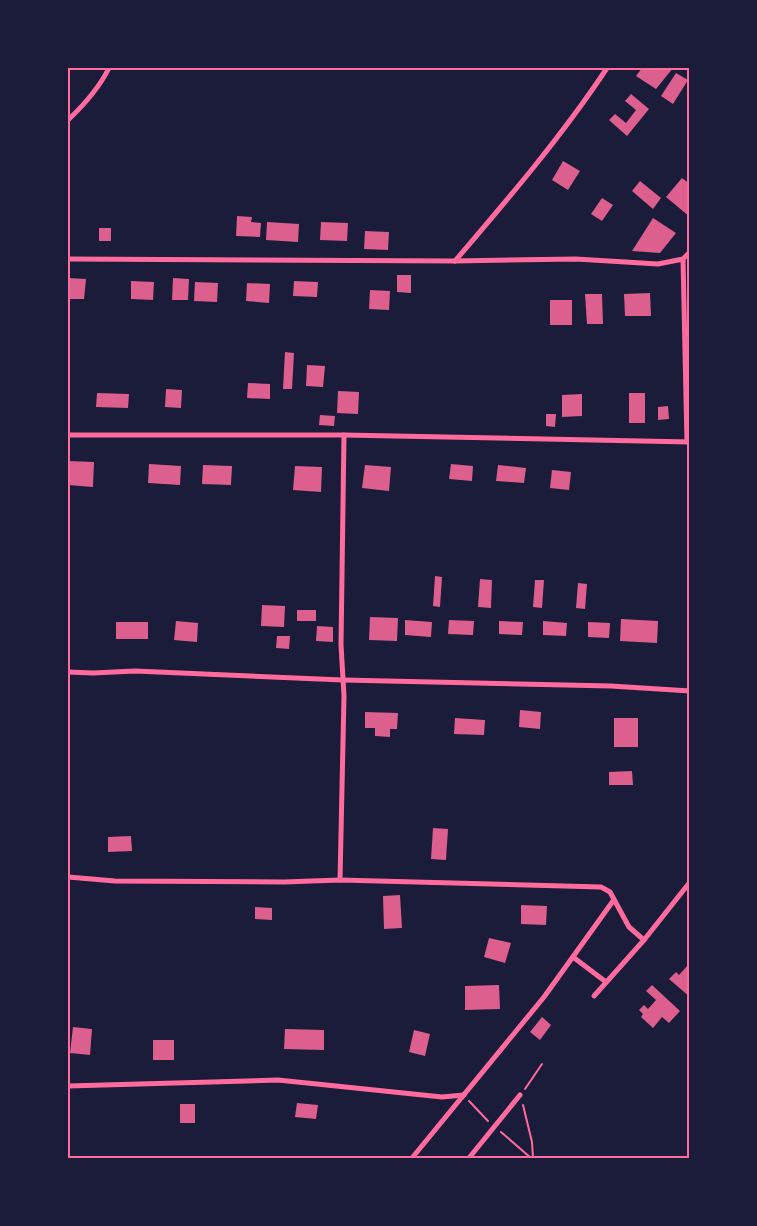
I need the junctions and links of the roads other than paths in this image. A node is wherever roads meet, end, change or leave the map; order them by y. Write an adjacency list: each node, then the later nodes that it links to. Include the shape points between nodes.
1 (109, 68): 3 (street, via 102,82)
2 (607, 68): 7 (street, via 528,174)
3 (68, 120)
4 (690, 252): 6 (street)
5 (68, 259): 7 (street)
6 (683, 259): 7 (street, via 658,264 576,260); 10 (street)
7 (455, 261)
8 (68, 435): 9 (street)
9 (344, 435): 10 (street); 12 (street)
10 (688, 442)
11 (68, 672): 12 (street, via 135,671)
12 (343, 680): 13 (street); 15 (street)
13 (690, 691)
14 (68, 877): 15 (street, via 124,881)
15 (340, 880): 17 (street, via 602,887 610,892)
16 (690, 882): 18 (street)
17 (613, 900): 18 (street, via 629,927); 19 (street)
18 (644, 940): 20 (street)
19 (573, 957): 20 (street); 23 (street)
20 (606, 982): 21 (street)
21 (594, 996)
22 (68, 1086): 23 (street, via 278,1080 442,1097)
23 (464, 1095): 25 (street)
24 (520, 1095): 26 (street)
25 (412, 1158)
26 (470, 1158)

